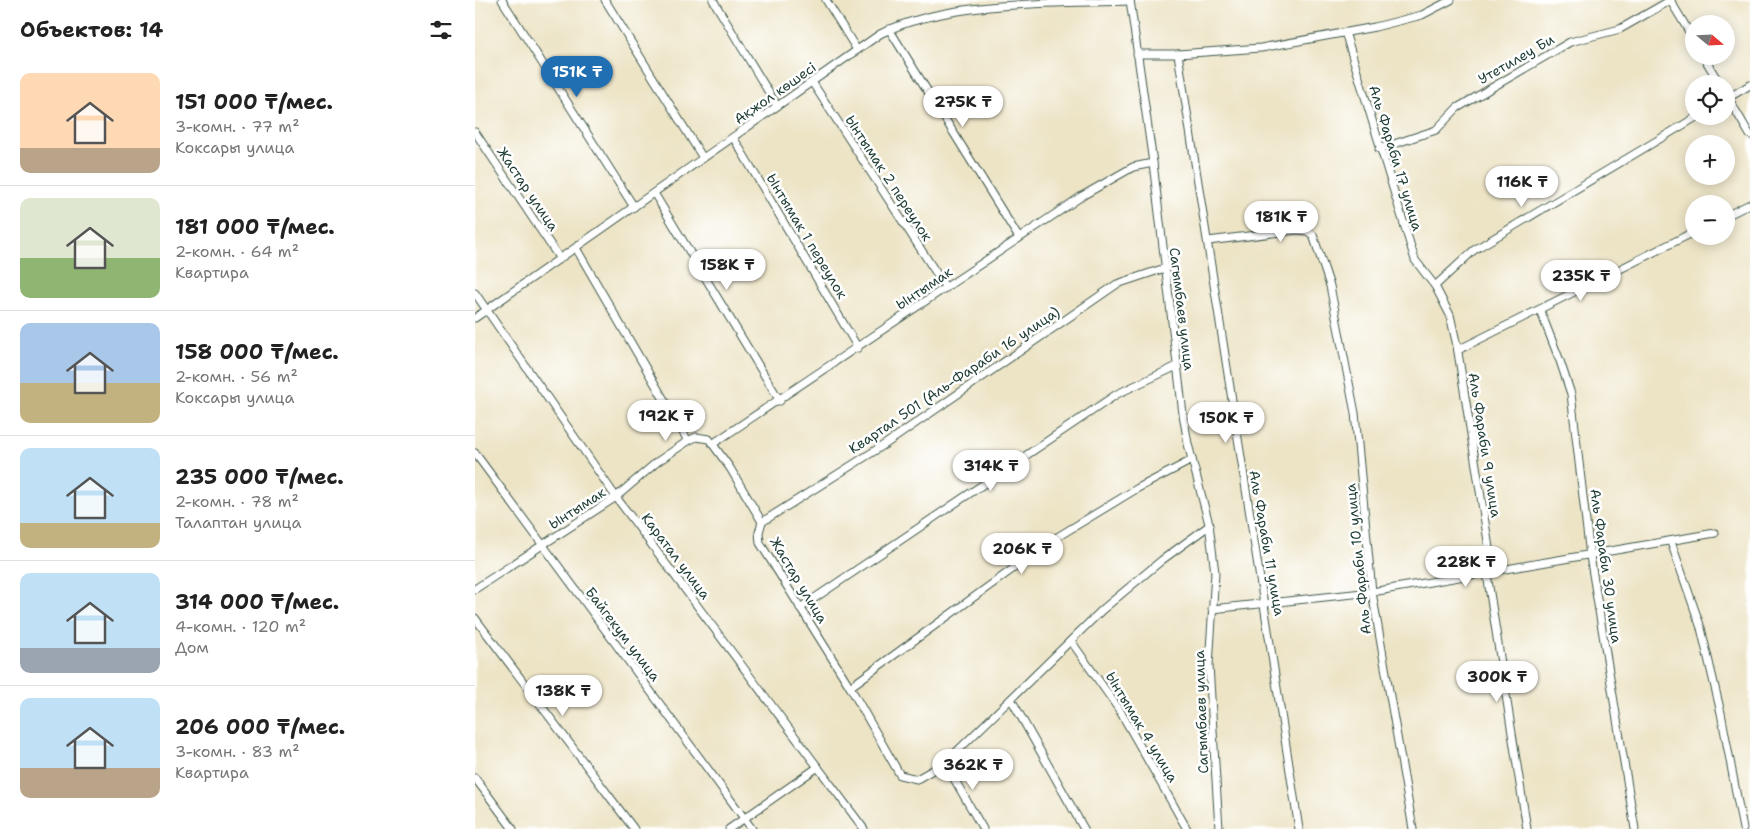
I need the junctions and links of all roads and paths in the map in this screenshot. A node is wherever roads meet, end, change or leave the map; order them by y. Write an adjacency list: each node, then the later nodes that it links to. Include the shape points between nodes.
1 (502, 0): 28 (street)
2 (605, 0): 24 (street)
3 (713, 0): 17 (street)
4 (826, 0): 11 (street)
5 (1130, 0): 9 (street, Ақжол көшесі, via 999,6 927,15); 12 (street, Сагымбаев улица)
6 (1451, 0): 10 (street, via 1422,15)
7 (1670, 0): 8 (street); 23 (street, Утетилеу Би, via 1621,29 1570,42 1457,108 1436,130)
8 (1685, 25)
9 (889, 29): 11 (street, Ақжол көшесі); 31 (street)
10 (1345, 32): 13 (street, via 1261,48); 23 (street, Аль Фараби 17 улица)
11 (857, 50): 14 (street, Ақжол көшесі)
12 (1137, 54): 13 (street); 25 (street, Сагымбаев улица)
13 (1178, 54): 32 (street, Аль Фараби 11 улица)
14 (812, 82): 17 (street, Ақжол көшесі); 37 (street, Ынтымак 2 переулок)
15 (1750, 85): 16 (street)
16 (1735, 93)
17 (777, 106): 22 (street, Ақжол көшесі)
18 (1735, 110): 21 (street)
19 (1685, 124): 36 (street, via 1474,250)
20 (475, 132): 34 (street, Жастар улица)
21 (1750, 135)
22 (733, 137): 24 (street, Ақжол көшесі); 42 (street, Ынтымак 1 переулок)
23 (1379, 149): 36 (street, Аль Фараби 17 улица, via 1415,260)
24 (703, 158): 26 (street, Ақжол көшесі)
25 (1153, 163): 31 (street, Ынтымак, via 1116,175); 35 (street, Сагымбаев улица)
26 (655, 192): 28 (street, Ақжол көшесі); 45 (street)
27 (1750, 204): 29 (street)
28 (634, 207): 33 (street, Ақжол көшесі)
29 (1735, 212)
30 (1685, 237): 40 (street)
31 (1019, 238): 37 (street, Ынтымак)
32 (1208, 241): 59 (street, Аль Фараби 10 улица, via 1297,230 1313,235 1330,286 1355,413); 60 (street, Аль Фараби 11 улица)
33 (576, 248): 34 (street, Ақжол көшесі); 46 (street)
34 (560, 259): 39 (street, Ақжол көшесі)
35 (1165, 268): 44 (street, Сагымбаев улица); 51 (street, Квартал 501 (Аль-Фараби 16 улица), via 1117,284 887,443)
36 (1435, 286): 43 (street, Аль Фараби 17 улица, via 1451,315)
37 (946, 288): 42 (street, Ынтымак)
38 (475, 293): 39 (street, Каратал улица)
39 (487, 310): 41 (street, Ақжол көшесі); 50 (street, Каратал улица)
40 (1539, 310): 43 (street); 56 (street, Аль Фараби 30 улица, via 1571,394)
41 (475, 318)
42 (859, 348): 45 (street, Ынтымак)
43 (1458, 350): 57 (street, Аль Фараби 9 улица)
44 (1177, 366): 49 (street, Сагымбаев улица); 61 (street, via 1117,394)
45 (780, 401): 47 (street, Ынтымак)
46 (688, 441): 47 (street, via 703,437); 50 (street, Ынтымак)
47 (714, 443): 51 (street, Жастар улица)
48 (475, 453): 55 (street, Байгекум улица)
49 (1193, 460): 52 (street, Сагымбаев улица); 65 (street, via 1053,539)
50 (616, 497): 55 (street, Ынтымак); 68 (street, Каратал улица)
51 (763, 522): 61 (street, Жастар улица, via 759,532 760,543)
52 (1209, 525): 62 (street, Сагымбаев улица, via 1215,573); 64 (street, via 1101,610)
53 (1715, 533): 54 (street)
54 (1671, 542): 56 (street); 84 (street, via 1701,628)
55 (542, 546): 58 (street, Ынтымак); 70 (street, Байгекум улица)
56 (1590, 556): 57 (street); 83 (street, Аль Фараби 30 улица)
57 (1490, 573): 59 (street); 82 (street, Аль Фараби 9 улица)
58 (475, 589)
59 (1372, 592): 60 (street); 81 (street, Аль Фараби 10 улица)
60 (1264, 606): 62 (street); 80 (street, Аль Фараби 11 улица)
61 (800, 608): 65 (street, Жастар улица)
62 (1212, 609): 79 (street, Сагымбаев улица, via 1209,664)
63 (475, 618): 72 (street)
64 (1071, 641): 66 (street); 78 (street, Ынтымак 4 улица, via 1120,711)
65 (850, 688): 67 (street, Жастар улица, via 900,774 917,779)
66 (1011, 699): 67 (street); 77 (street)
67 (945, 763): 76 (street)
68 (818, 767): 70 (street); 75 (street, Каратал улица)
69 (475, 778): 71 (street)
70 (744, 818): 73 (street); 74 (street, Байгекум улица)
71 (513, 829)
72 (634, 829)
73 (729, 829)
74 (752, 829)
75 (863, 829)
76 (983, 829)
77 (1085, 829)
78 (1187, 829)
79 (1219, 829)
80 (1299, 829)
81 (1413, 829)
82 (1527, 829)
83 (1635, 829)
84 (1743, 829)

